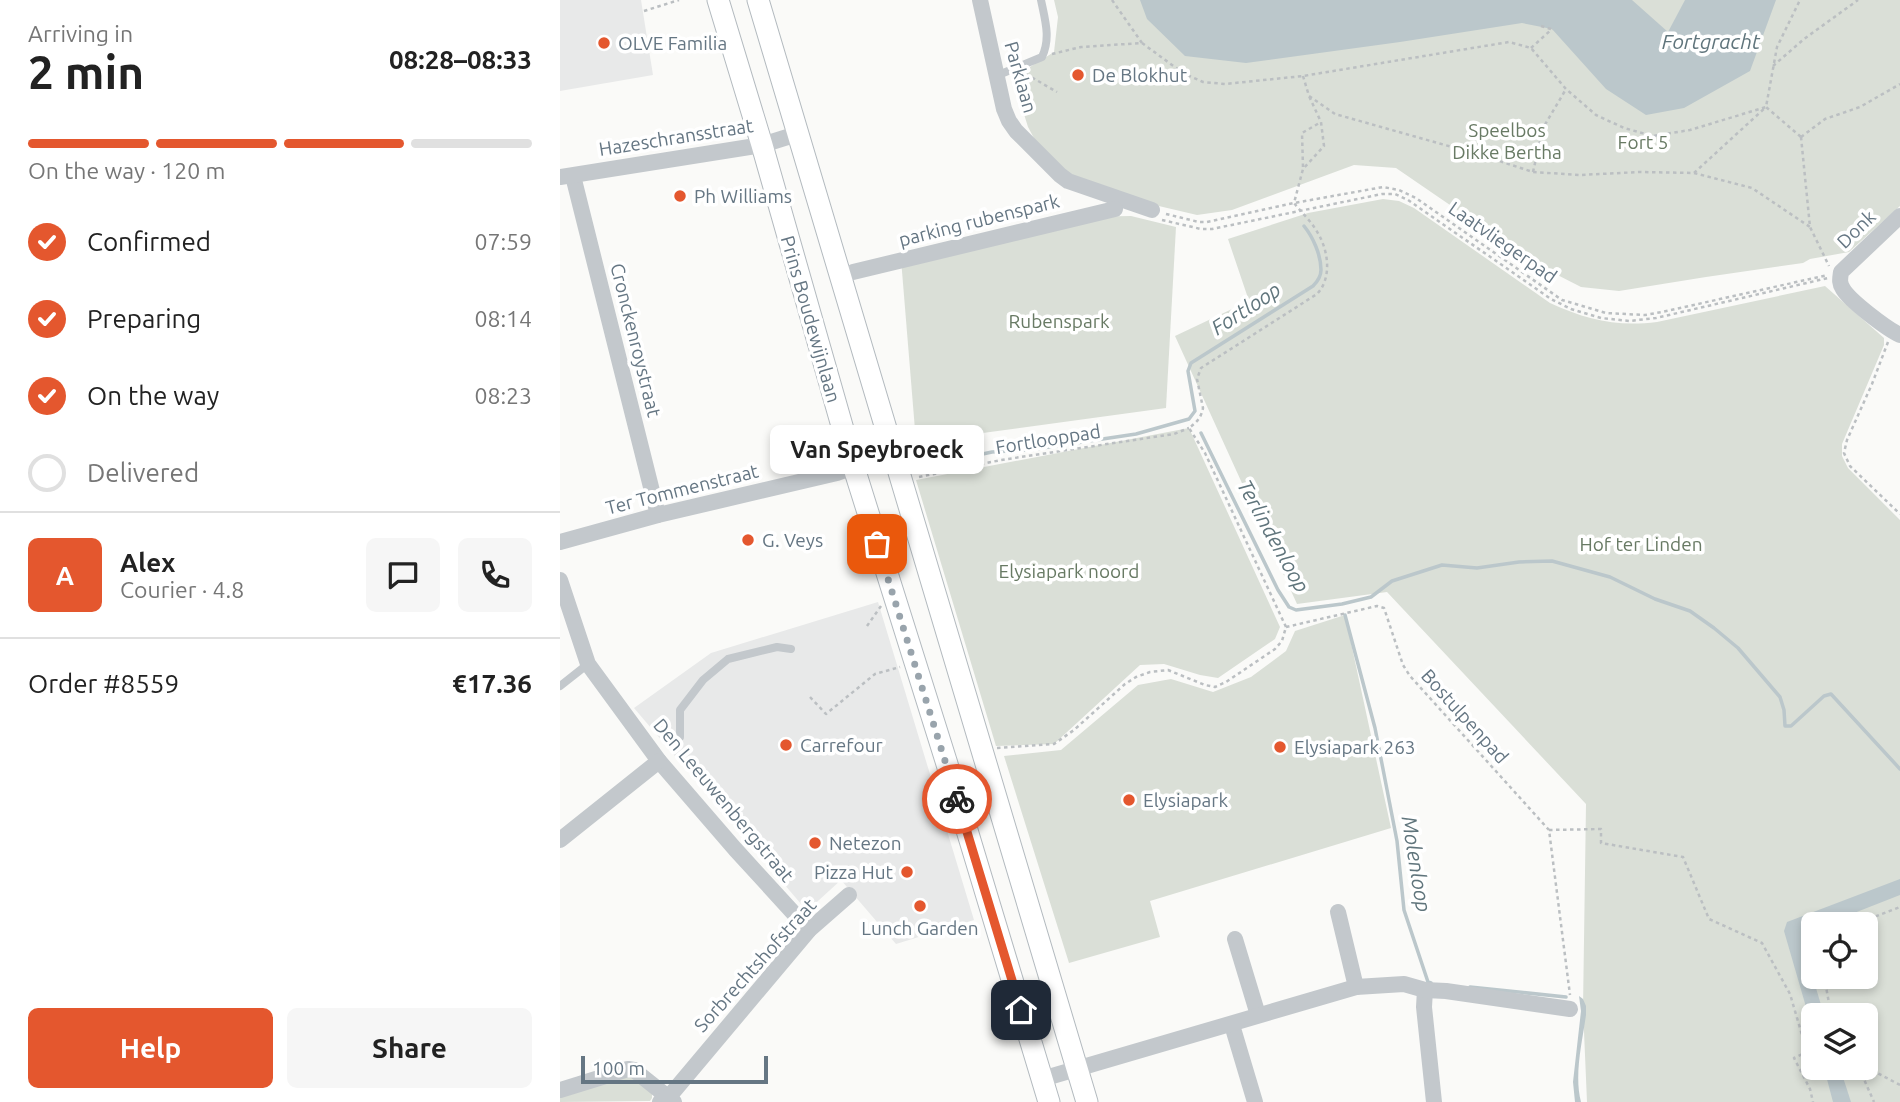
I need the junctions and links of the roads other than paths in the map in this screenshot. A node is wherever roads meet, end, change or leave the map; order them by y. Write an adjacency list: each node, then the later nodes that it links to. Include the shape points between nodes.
1 (718, 0): 7 (main road, Prins Boudewijnlaan)
2 (758, 0): 6 (main road, Prins Boudewijnlaan)
3 (980, 0): 5 (street, Parklaan)
4 (1041, 0): 5 (lane, via 1047,46 1042,57)
5 (996, 76): 10 (street, Parklaan, via 1009,121 1060,175)
6 (797, 134): 7 (street, Hazeschransstraat); 14 (main road, Prins Boudewijnlaan)
7 (762, 145): 8 (street, Hazeschransstraat); 15 (main road, Prins Boudewijnlaan)
8 (566, 176): 16 (street, Cronckenroystraat)
9 (1115, 209): 12 (street, parking rubenspark)
10 (1152, 214)
11 (1900, 216): 13 (street, Donk, via 1841,274 1840,281 1844,292)
12 (853, 272)
13 (1896, 334)
14 (894, 453): 15 (street, Ter Tommenstraat); 34 (main road, Prins Boudewijnlaan, via 989,750)
15 (854, 468): 16 (street, Ter Tommenstraat); 35 (main road, Prins Boudewijnlaan)
16 (658, 515): 17 (street, Ter Tommenstraat)
17 (560, 542)
18 (561, 588): 20 (street, Den Leeuwenbergstraat)
19 (791, 649): 22 (lane, via 777,647 728,659 703,680 680,710)
20 (588, 664): 21 (lane); 23 (street, Den Leeuwenbergstraat)
21 (560, 686)
22 (680, 737)
23 (659, 761): 24 (street); 27 (street, Den Leeuwenbergstraat)
24 (560, 840)
25 (849, 895): 27 (street, Sorbrechtshofstraat)
26 (1338, 912): 29 (street)
27 (809, 930): 37 (street, Sorbrechtshofstraat)
28 (1235, 939): 32 (street)
29 (1356, 986): 30 (street, via 1404,984); 32 (street)
30 (1425, 990): 31 (street); 41 (street)
31 (1570, 1009)
32 (1258, 1015): 33 (street)
33 (1232, 1025): 34 (street); 40 (street)
34 (1078, 1068): 35 (street); 39 (main road, Prins Boudewijnlaan)
35 (1042, 1079): 38 (main road, Prins Boudewijnlaan)
36 (560, 1090): 37 (street, via 628,1069)
37 (667, 1101)
38 (1049, 1102)
39 (1087, 1102)
40 (1255, 1102)
41 (1434, 1102)

